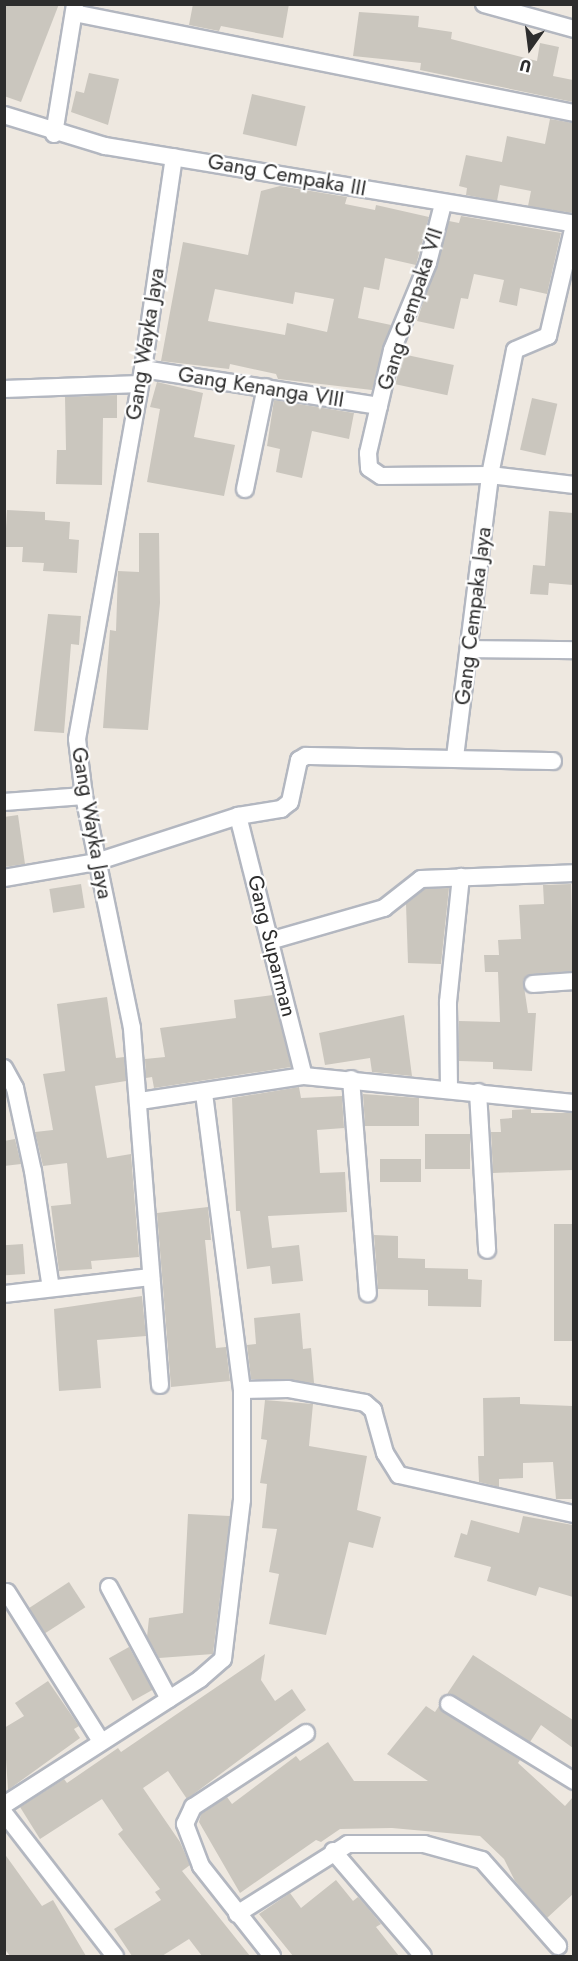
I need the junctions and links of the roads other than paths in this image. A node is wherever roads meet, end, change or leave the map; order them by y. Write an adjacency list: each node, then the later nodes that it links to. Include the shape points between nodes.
1 (484, 4): 3 (street)
2 (74, 9): 4 (street); 6 (street)
3 (573, 29)
4 (573, 113)
5 (4, 115): 6 (street, Gang Cempaka III)
6 (54, 134): 7 (street, Gang Cempaka III)
7 (174, 157): 8 (street, Gang Cempaka III); 10 (street, Gang Wayka Jaya)
8 (443, 204): 9 (street, Gang Cempaka III); 13 (street, Gang Cempaka VII, via 428,263 402,318)
9 (573, 225): 14 (street, Gang Cempaka Jaya, via 548,336 515,350)
10 (142, 377): 11 (street, Gang Kenanga VIII); 12 (street, Gang Kenanga VIII); 21 (street, Gang Wayka Jaya, via 81,711 78,760)
11 (266, 387): 13 (street, Gang Kenanga VIII); 16 (street)
12 (4, 389)
13 (379, 406): 14 (street, Gang Cempaka VII, via 368,453 373,473)
14 (490, 475): 15 (street); 17 (street, Gang Cempaka Jaya)
15 (573, 484)
16 (245, 489)
17 (470, 648): 18 (street); 19 (street, Gang Cempaka Jaya)
18 (573, 650)
19 (455, 757): 20 (street); 23 (street, via 303,757 286,806)
20 (553, 761)
21 (84, 796): 22 (street); 24 (street, Gang Wayka Jaya)
22 (4, 802)
23 (238, 816): 24 (street); 28 (street, Gang Suparman)
24 (96, 862): 27 (street); 37 (street, Gang Wayka Jaya, via 120,961)
25 (573, 873): 26 (street)
26 (461, 877): 28 (street, via 422,879 384,908); 34 (street, via 448,1002)
27 (4, 878)
28 (273, 940): 32 (street, Gang Suparman)
29 (573, 981): 30 (street)
30 (533, 984)
31 (4, 1068): 41 (street, via 15,1088 33,1171)
32 (304, 1076): 33 (street); 36 (street)
33 (351, 1079): 34 (street); 42 (street)
34 (449, 1089): 35 (street)
35 (478, 1092): 38 (street); 39 (street)
36 (204, 1093): 37 (street); 45 (street)
37 (140, 1101): 40 (street, Gang Wayka Jaya)
38 (573, 1103)
39 (487, 1250)
40 (151, 1277): 41 (street); 44 (street, Gang Wayka Jaya)
41 (51, 1288): 43 (street)
42 (368, 1293)
43 (4, 1294)
44 (160, 1385)
45 (242, 1390): 46 (street, via 288,1389 365,1403 373,1410 385,1453 399,1475); 49 (street, via 242,1500 225,1650 215,1669)
46 (573, 1514)
47 (109, 1587): 49 (street)
48 (7, 1592): 52 (street)
49 (169, 1699): 52 (street)
50 (449, 1704): 53 (street)
51 (306, 1732): 57 (street, via 193,1807 187,1817 189,1845)
52 (101, 1741): 54 (street)
53 (573, 1781)
54 (4, 1805)
55 (4, 1813): 59 (street)
56 (333, 1851): 57 (street); 58 (street, via 348,1844 390,1842 424,1844 477,1856); 61 (street)
57 (237, 1914): 60 (street)
58 (558, 1946)
59 (115, 1956)
60 (272, 1956)
61 (423, 1956)

